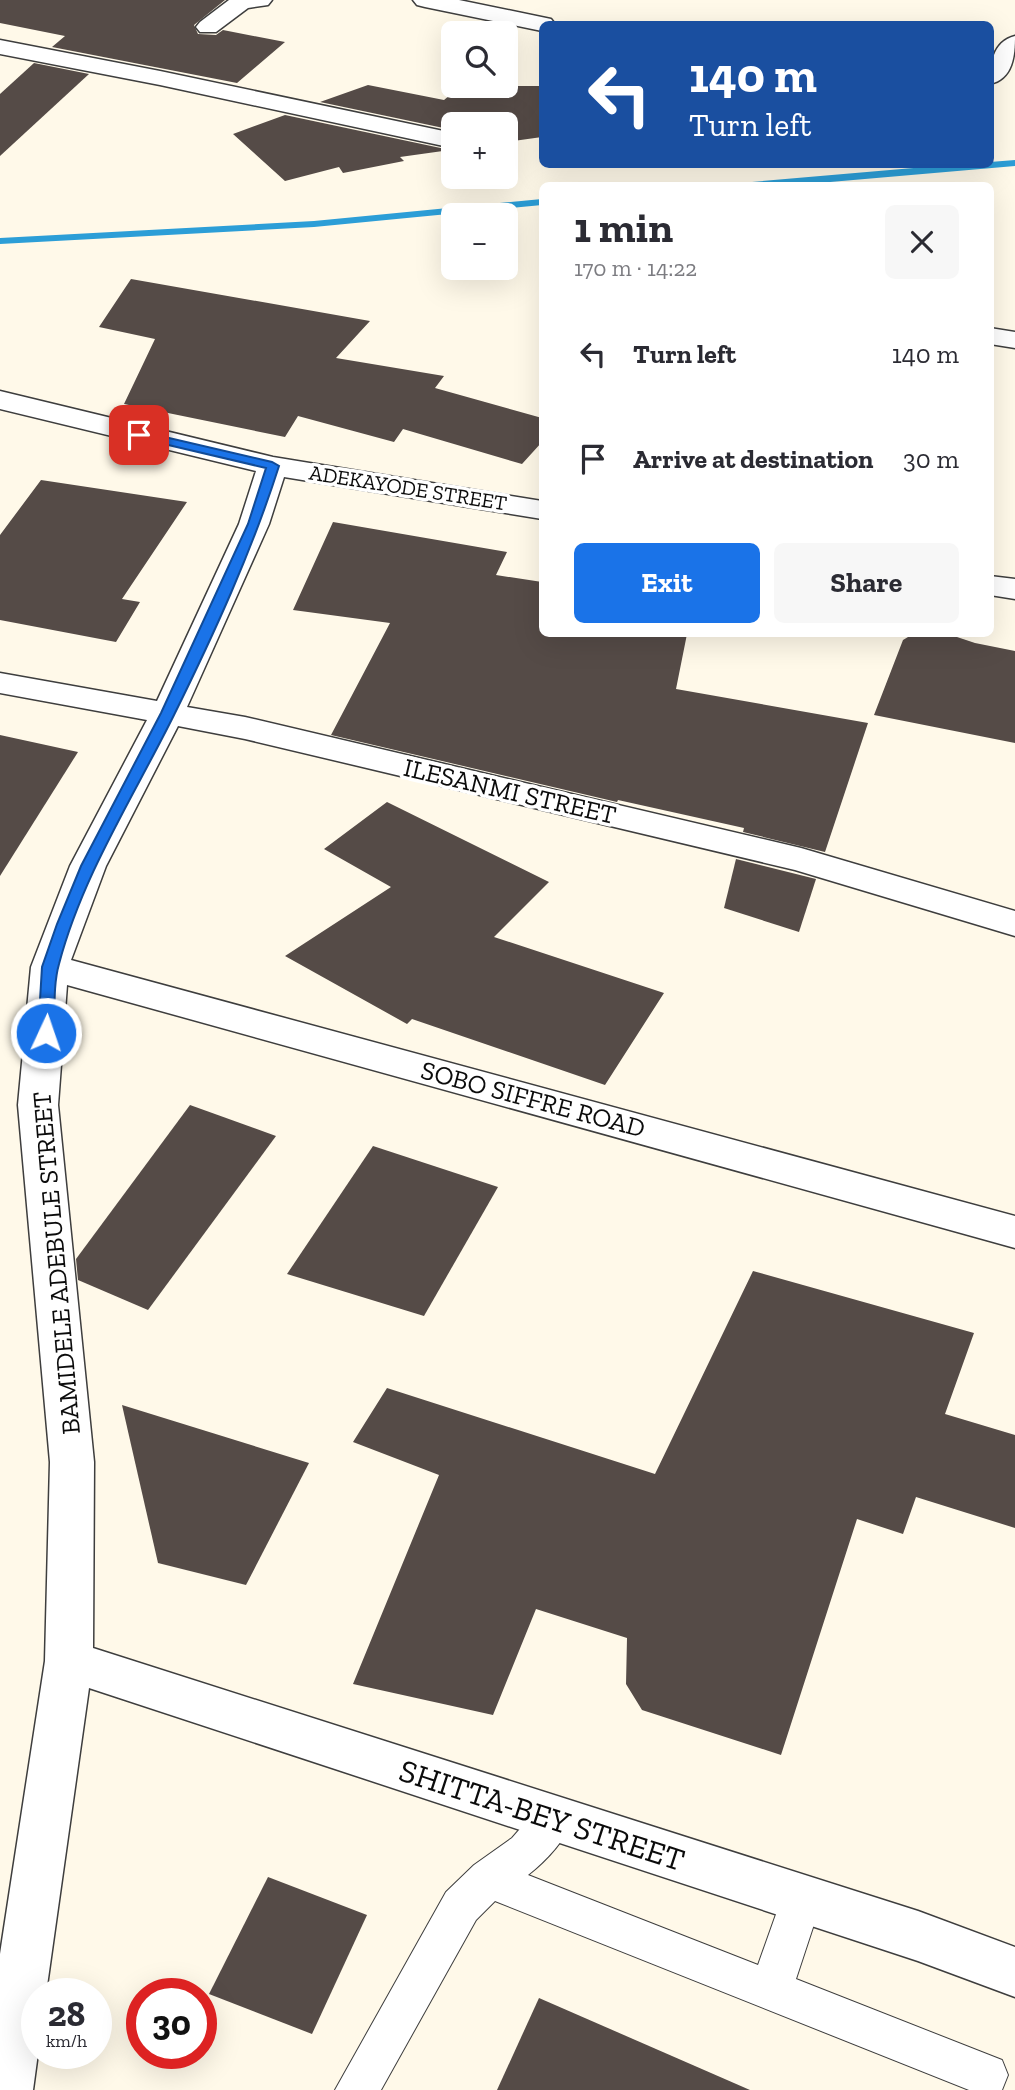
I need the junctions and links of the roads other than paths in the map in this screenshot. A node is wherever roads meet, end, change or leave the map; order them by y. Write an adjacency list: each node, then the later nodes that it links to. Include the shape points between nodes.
1 (260, 0): 4 (street, via 242,1)
2 (425, 0): 3 (street)
3 (539, 23)
4 (208, 27)
5 (1015, 43): 7 (street)
6 (0, 47): 8 (street)
7 (994, 72)
8 (441, 138)
9 (994, 337): 10 (street)
10 (1015, 340)
11 (0, 400): 12 (street)
12 (272, 466): 13 (street, ADEKAYODE STREET); 17 (street, BAMIDELE ADEBULE STREET, via 254,524)
13 (539, 510)
14 (994, 585): 15 (street)
15 (1015, 589)
16 (0, 683): 17 (street, ILESANMI STREET)
17 (168, 713): 18 (street, ILESANMI STREET, via 801,860); 19 (street, BAMIDELE ADEBULE STREET, via 88,866)
18 (1015, 924)
19 (50, 967): 20 (street, SOBO SIFFRE ROAD); 21 (street, BAMIDELE ADEBULE STREET, via 38,1105 72,1462)
20 (1015, 1232)
21 (69, 1661): 22 (street, SHITTA-BEY STREET); 28 (street, BAMIDELE ADEBULE STREET)
22 (554, 1819): 23 (lane, via 527,1851); 24 (street, SHITTA-BEY STREET)
23 (489, 1879): 26 (lane); 29 (lane, via 461,1906)
24 (801, 1900): 25 (street, SHITTA-BEY STREET); 26 (lane)
25 (1015, 1972)
26 (771, 1990): 27 (lane)
27 (986, 2075)
28 (6, 2090)
29 (357, 2090)

